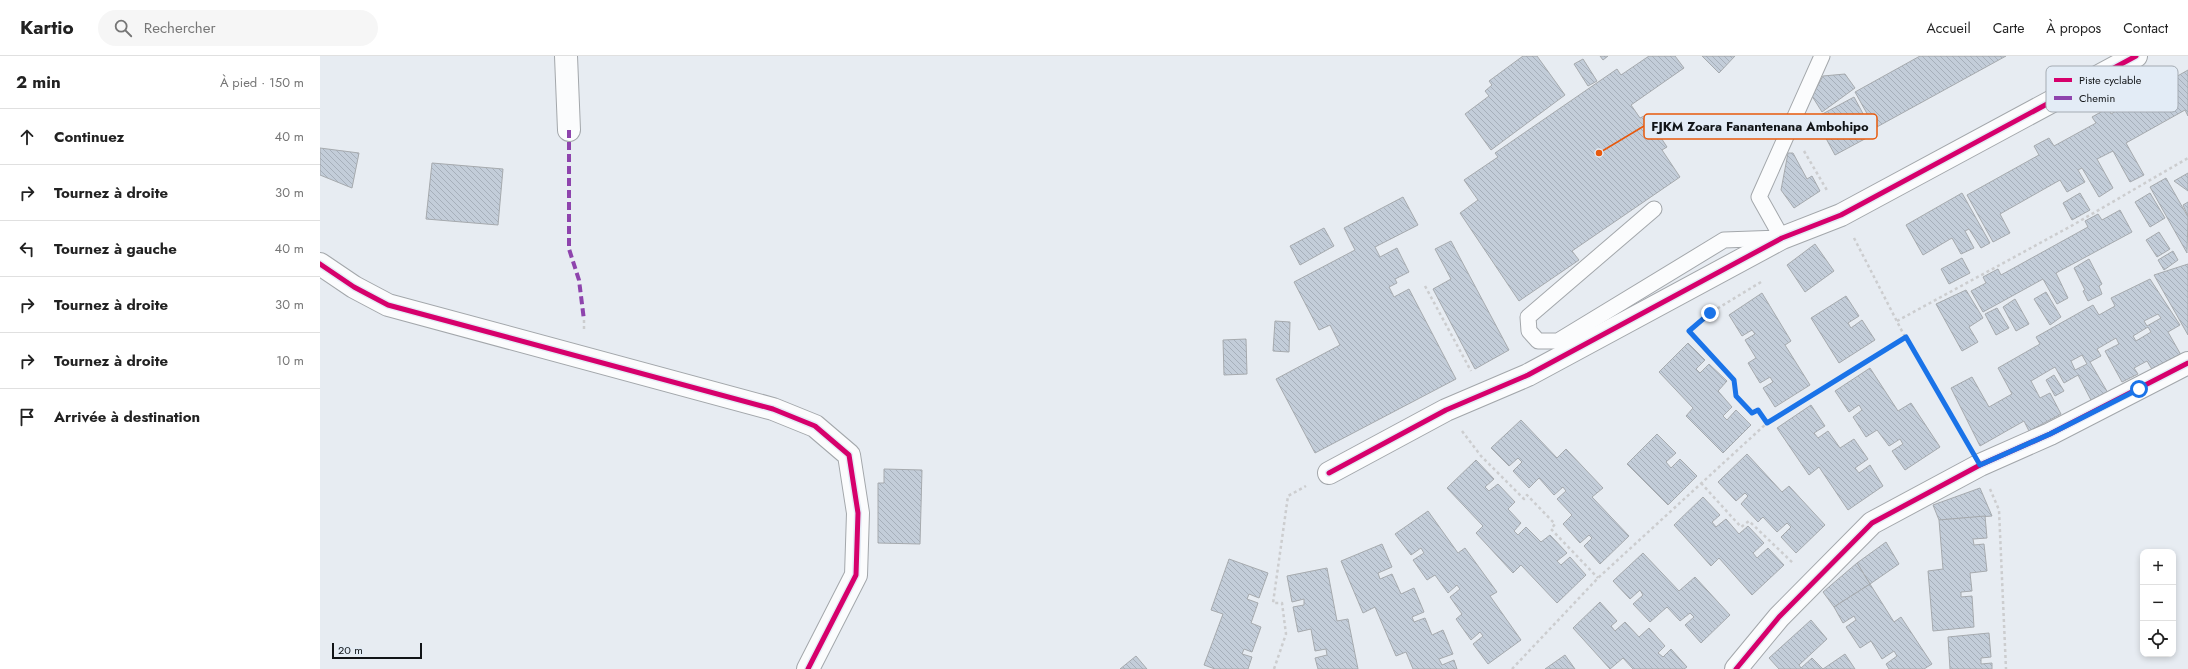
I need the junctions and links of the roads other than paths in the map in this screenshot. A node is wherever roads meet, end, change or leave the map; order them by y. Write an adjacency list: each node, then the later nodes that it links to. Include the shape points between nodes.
1 (566, 56): 6 (street)
2 (1822, 56): 8 (lane, via 1759,198)
3 (2136, 56): 4 (street)
4 (2117, 66)
5 (2046, 105): 8 (street, via 1841,215)
6 (569, 130)
7 (1654, 209): 8 (lane, via 1528,317 1529,331 1538,341 1558,341 1724,240)
8 (1782, 238): 11 (street, via 1528,375 1446,410)
9 (320, 264): 12 (street, via 354,288 388,305 773,410 815,426 849,454 858,513 856,575)
10 (2188, 363): 13 (street, via 2056,430 1980,465 1872,523 1779,617)
11 (1329, 473)
12 (808, 669)
13 (1736, 669)

